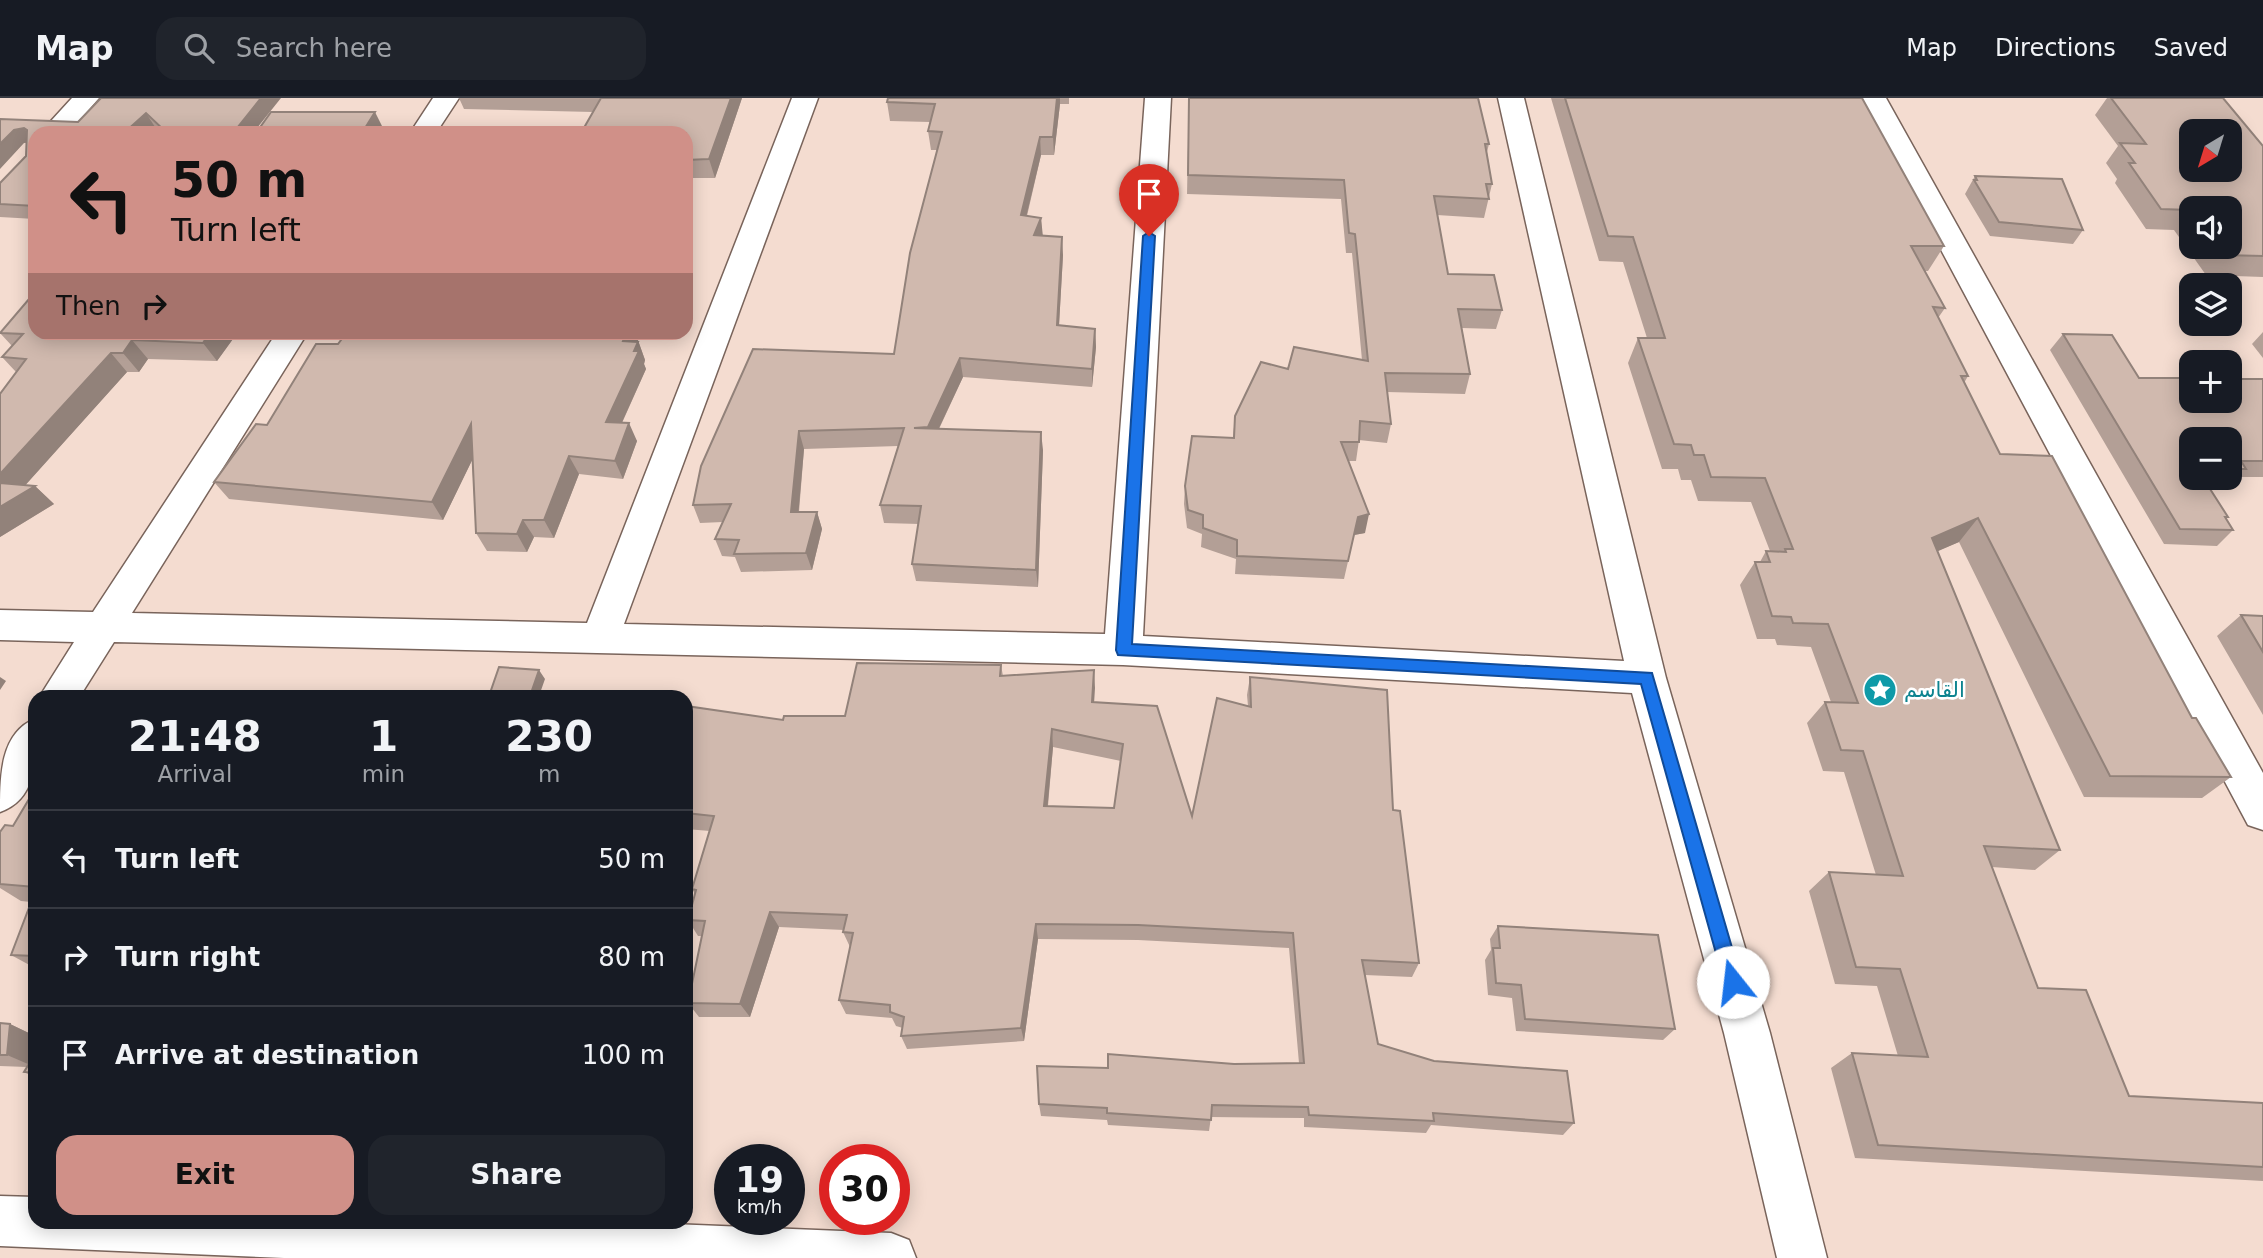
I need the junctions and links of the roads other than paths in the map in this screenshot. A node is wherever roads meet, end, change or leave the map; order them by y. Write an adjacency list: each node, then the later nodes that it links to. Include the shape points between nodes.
1 (86, 98): 7 (street)
2 (446, 98): 8 (street)
3 (806, 98): 12 (street)
4 (1158, 98): 13 (street)
5 (1511, 98): 14 (street)
6 (1873, 98): 18 (street)
7 (60, 126)
8 (428, 126)
9 (288, 340): 11 (street)
10 (0, 625): 11 (street)
11 (101, 628): 12 (street); 15 (street)
12 (600, 638): 13 (street)
13 (1124, 650): 14 (street)
14 (1647, 678): 24 (street, via 1748,1033)
15 (63, 690)
16 (28, 748): 17 (street)
17 (0, 794)
18 (2263, 812)
19 (0, 1221): 20 (street)
20 (28, 1223)
21 (123, 1229): 22 (street)
22 (430, 1249): 23 (street)
23 (891, 1258)
24 (1802, 1258)

